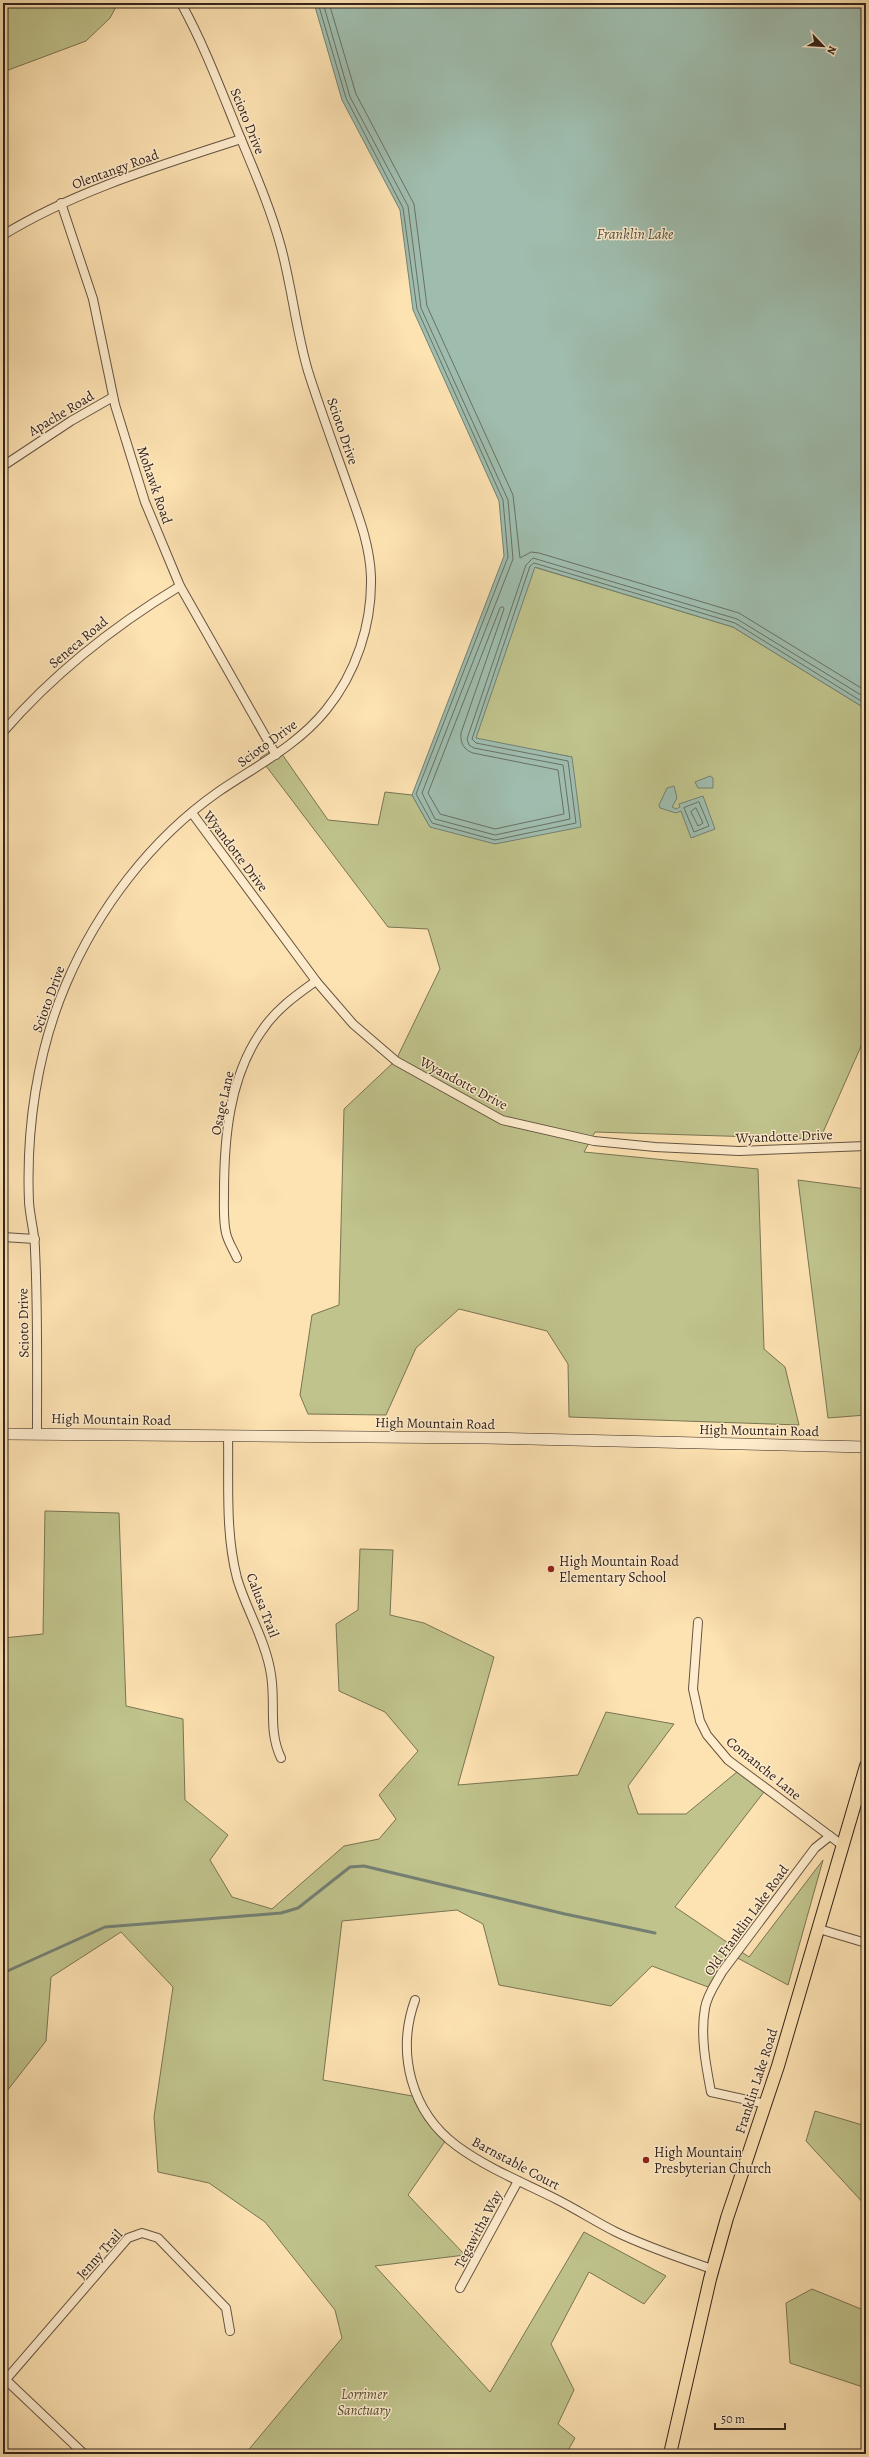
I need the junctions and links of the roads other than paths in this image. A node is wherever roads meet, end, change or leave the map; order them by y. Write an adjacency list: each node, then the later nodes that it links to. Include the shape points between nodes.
1 (181, 3): 2 (street, Scioto Drive, via 205,51)
2 (241, 139): 3 (street, Olentangy Road, via 100,186); 9 (street, Scioto Drive, via 273,219 284,257 307,366 364,533 371,574 371,597 366,630 347,678 313,725)
3 (61, 203): 4 (street, Olentangy Road); 5 (street, Mohawk Road, via 93,299)
4 (3, 236)
5 (114, 397): 6 (street, Apache Road, via 60,428); 7 (street, Mohawk Road, via 145,502)
6 (3, 466)
7 (180, 586): 8 (street, Seneca Road, via 94,644 40,692); 9 (street, Mohawk Road)
8 (3, 732)
9 (276, 755): 10 (street, Scioto Drive, via 217,793)
10 (192, 813): 11 (street, Wyandotte Drive); 14 (street, Scioto Drive, via 151,852 111,902 79,956 54,1016 33,1110 29,1205)
11 (316, 981): 12 (street, Wyandotte Drive, via 353,1024 396,1061 502,1120 594,1141 654,1147 739,1151); 15 (street, Osage Lane, via 284,1004 260,1033 242,1070 234,1096 226,1140 224,1216 229,1242)
12 (866, 1146)
13 (3, 1237): 14 (street)
14 (35, 1239): 17 (street, Scioto Drive)
15 (237, 1258)
16 (3, 1434): 17 (main road, High Mountain Road)
17 (37, 1434): 18 (main road, High Mountain Road)
18 (228, 1436): 19 (main road, High Mountain Road, via 485,1438); 21 (street, Calusa Trail, via 233,1560 243,1597 268,1655 273,1691 272,1732 274,1744)
19 (866, 1447)
20 (698, 1622): 23 (street, Comanche Lane, via 693,1690 697,1710 708,1735 728,1760)
21 (281, 1758)
22 (866, 1766): 24 (main road, Franklin Lake Road)
23 (830, 1836): 24 (street, Comanche Lane); 28 (street, Old Franklin Lake Road, via 815,1848 722,1972 705,2008 705,2060 711,2092)
24 (842, 1845): 25 (main road, Franklin Lake Road)
25 (819, 1929): 26 (street); 28 (main road, Franklin Lake Road)
26 (866, 1943)
27 (415, 2000): 29 (street, Barnstable Court, via 408,2018 406,2057 415,2090 423,2107 433,2122 456,2145)
28 (766, 2104): 30 (main road, Franklin Lake Road, via 737,2186)
29 (518, 2181): 30 (street, Barnstable Court, via 628,2238); 31 (street, Tegawitha Way)
30 (712, 2269): 35 (main road, Franklin Lake Road)
31 (460, 2288)
32 (230, 2331): 33 (street, Jenny Trail, via 226,2308 158,2238 147,2233 134,2234)
33 (5, 2381): 34 (street)
34 (84, 2454)
35 (670, 2454)

